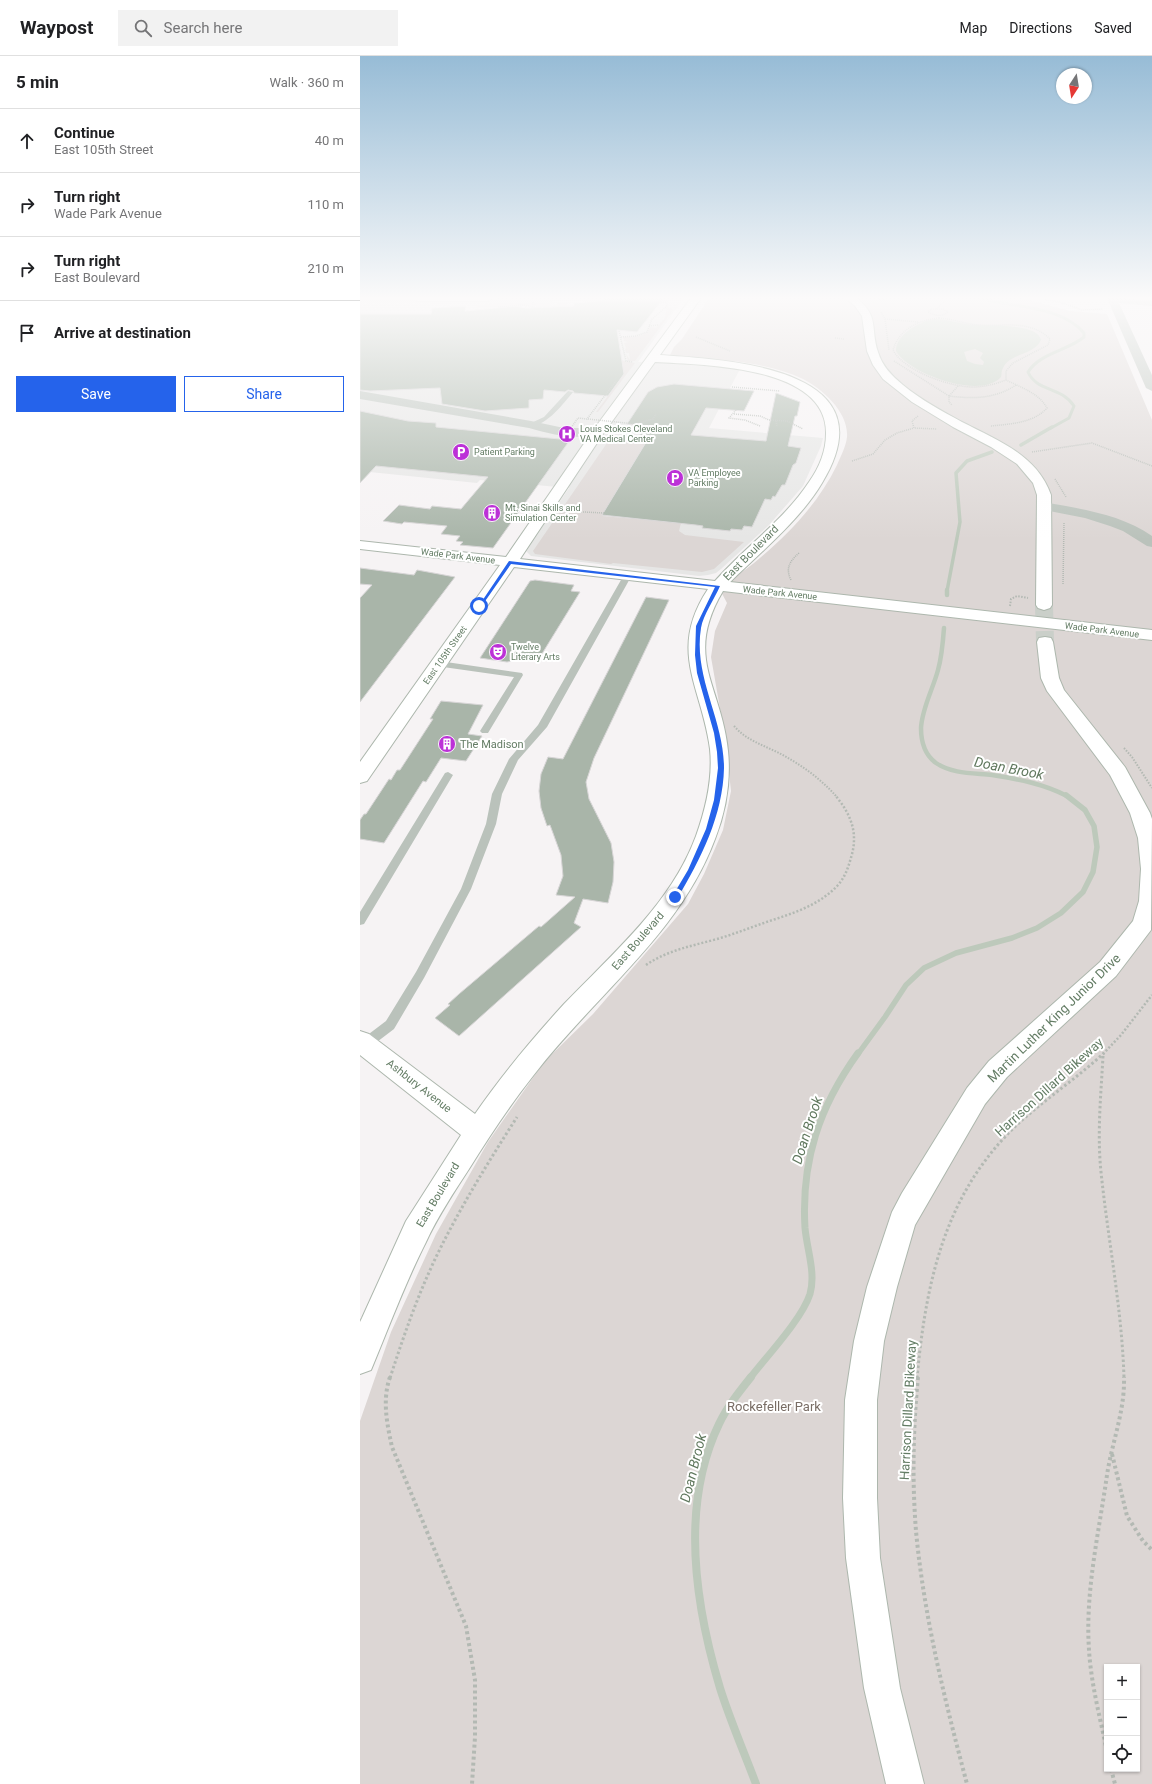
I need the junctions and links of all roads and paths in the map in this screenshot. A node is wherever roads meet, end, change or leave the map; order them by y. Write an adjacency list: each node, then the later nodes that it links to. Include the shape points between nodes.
1 (637, 379): 32 (main road, East 105th Street)
2 (788, 379): 50 (main road, East Boulevard, via 814,394 827,410 832,421 833,439 828,460 820,477 800,503)
3 (889, 379): 40 (main road, via 912,397 1018,459 1041,483)
4 (922, 379): 16 (path)
5 (937, 379): 10 (path)
6 (1148, 379): 12 (street)
7 (1006, 380): 9 (path); 10 (path, via 982,387)
8 (616, 381): 22 (path, bridge)
9 (1016, 385): 16 (path, via 995,397 973,399); 26 (path, via 1042,400 1047,408 1038,415)
10 (958, 386): 16 (path)
11 (732, 387): 14 (path)
12 (1152, 388)
13 (570, 392): 25 (lane, via 546,418)
14 (784, 392)
15 (360, 395): 25 (street)
16 (949, 396): 17 (path, via 949,402)
17 (954, 407)
18 (736, 410): 20 (path)
19 (656, 414): 24 (path, via 653,419)
20 (734, 414): 23 (path, via 760,416); 27 (path, via 729,418 745,420)
21 (920, 415): 29 (path, via 912,421)
22 (587, 419): 24 (path, bridge); 34 (path, bridge, via 578,418)
23 (776, 421): 28 (path); 31 (path, via 786,420)
24 (634, 424): 33 (path, bridge)
25 (531, 425): 32 (street, via 556,432)
26 (1004, 425)
27 (760, 426)
28 (776, 427)
29 (914, 428): 30 (path); 36 (path, via 885,440 873,454)
30 (938, 428)
31 (803, 429)
32 (598, 432): 47 (main road, East 105th Street)
33 (651, 435)
34 (563, 439)
35 (1032, 452): 37 (path, via 1092,443)
36 (852, 461)
37 (1152, 466)
38 (1051, 474): 39 (path, via 1060,486)
39 (1066, 502)
40 (1044, 506): 44 (street, via 1116,524); 53 (main road)
41 (559, 511): 42 (path)
42 (604, 513)
43 (1064, 522): 51 (path)
44 (1152, 543)
45 (360, 545): 47 (main road, Wade Park Avenue)
46 (799, 553): 49 (path, via 786,569 787,575)
47 (510, 562): 48 (main road, Wade Park Avenue); 57 (main road, East 105th Street)
48 (628, 576): 50 (main road, Wade Park Avenue); 68 (lane, via 542,727 514,759 497,794 491,824 466,889 420,975 390,1025)
49 (795, 585)
50 (718, 586): 55 (main road, Wade Park Avenue); 71 (main road, East Boulevard, via 699,626 697,655 699,673 717,733 721,768 709,829 691,870 675,897 656,921 535,1054)
51 (1063, 587)
52 (1029, 599): 54 (path, via 1013,597)
53 (1044, 605)
54 (1010, 608)
55 (1152, 636)
56 (1045, 642): 64 (main road, Martin Luther King Junior Drive, via 1050,678 1056,691 1118,772 1140,813 1148,838 1152,869)
57 (439, 664): 59 (lane, via 519,675); 62 (main road, East 105th Street)
58 (730, 720): 66 (path, via 742,735 782,755 815,775 830,788 855,829 856,842 847,871 839,885 822,900 800,911 718,939 664,953)
59 (485, 731)
60 (1123, 747): 63 (path)
61 (448, 775): 65 (lane)
62 (360, 776)
63 (1152, 788)
64 (1151, 901): 78 (main road, Martin Luther King Junior Drive, via 1143,924 1108,969 998,1069 976,1096 902,1222 882,1287 869,1341 861,1400 860,1498 863,1558 882,1688)
65 (360, 921)
66 (642, 969)
67 (1152, 995): 69 (path, Harrison Dillard Bikeway)
68 (362, 1043): 71 (main road, Ashbury Avenue)
69 (1103, 1055): 73 (path, via 1101,1171 1122,1339 1124,1382 1122,1416); 79 (path, Harrison Dillard Bikeway, via 1040,1104 1011,1130 994,1150 970,1185 948,1227 937,1258 929,1294 920,1346 916,1395 915,1509 921,1574 933,1645)
70 (520, 1112): 77 (path, via 488,1163 438,1253 410,1317 387,1386 386,1417 392,1447 466,1626 475,1680)
71 (478, 1132): 72 (main road, East Boulevard, via 412,1239)
72 (360, 1359)
73 (1111, 1451): 74 (path, via 1127,1516 1142,1541); 75 (path, via 1090,1600 1089,1624 1092,1676)
74 (1152, 1550)
75 (1104, 1736)
76 (1112, 1772): 80 (path)
77 (472, 1784)
78 (905, 1784)
79 (967, 1784)
80 (1115, 1784)

